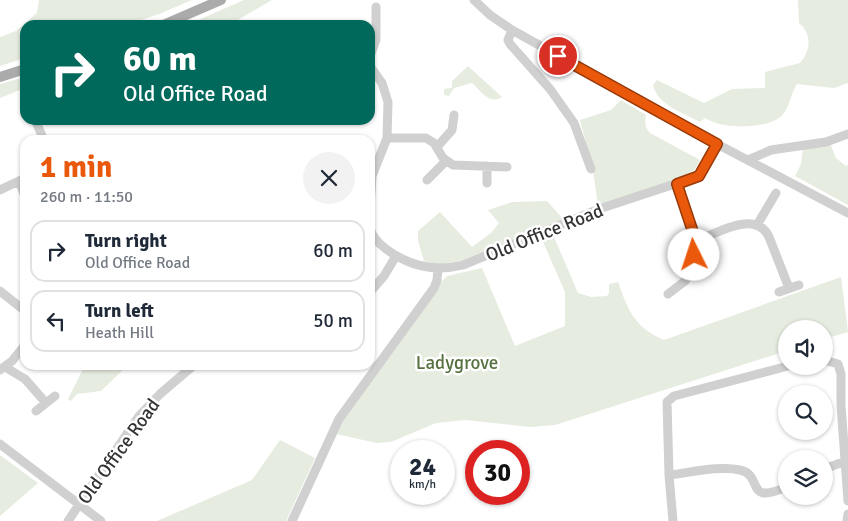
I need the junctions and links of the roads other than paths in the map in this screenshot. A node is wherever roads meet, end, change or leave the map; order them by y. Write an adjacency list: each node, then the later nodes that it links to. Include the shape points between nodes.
1 (221, 0): 4 (main road)
2 (474, 0): 5 (street)
3 (376, 7): 6 (street)
4 (175, 20)
5 (512, 30): 13 (street); 20 (street, via 508,40 510,44 550,89 574,123)
6 (375, 43)
7 (20, 71): 9 (main road)
8 (375, 72): 12 (street, via 387,95)
9 (0, 77)
10 (454, 115): 14 (street, via 452,130)
11 (848, 134): 15 (street, via 826,142 772,150)
12 (387, 138): 14 (street, via 426,138); 19 (street)
13 (717, 144): 15 (street); 24 (street, Old Office Road, via 699,176)
14 (437, 147): 16 (street)
15 (748, 160): 27 (street)
16 (446, 161): 17 (street, via 458,166); 21 (street)
17 (487, 166): 18 (street); 23 (street)
18 (507, 167)
19 (375, 168)
20 (591, 169)
21 (427, 180)
22 (20, 181): 25 (street)
23 (487, 183)
24 (677, 184): 30 (street); 32 (street, Old Office Road, via 599,209 462,265)
25 (0, 190)
26 (776, 193): 28 (street)
27 (848, 212)
28 (757, 225): 30 (street, via 738,225); 35 (street, via 767,231)
29 (375, 239): 31 (street, Old Office Road)
30 (696, 241): 38 (street, via 688,276)
31 (396, 256): 32 (street, Old Office Road, via 412,264); 34 (street)
32 (438, 269): 58 (street, via 434,288 340,419)
33 (799, 285): 35 (street)
34 (375, 286)
35 (789, 288): 37 (street)
36 (0, 291): 39 (street)
37 (780, 292)
38 (668, 294)
39 (20, 306)
40 (20, 352): 42 (street)
41 (833, 363): 49 (street, via 838,364 841,374)
42 (3, 369): 46 (street, via 25,379)
43 (778, 369): 51 (street, via 674,396 667,402)
44 (188, 370): 54 (street, Old Office Road, via 139,416)
45 (55, 396): 46 (street)
46 (46, 403): 47 (street)
47 (36, 412)
48 (0, 444): 54 (street)
49 (846, 461): 50 (street); 53 (street)
50 (833, 466)
51 (669, 475): 52 (street, via 740,470 746,472 764,494); 59 (street)
52 (778, 490)
53 (848, 501)
54 (80, 503): 56 (street, Old Office Road); 57 (street)
55 (848, 514): 60 (street)
56 (68, 521)
57 (102, 521)
58 (292, 521)
59 (673, 521)
60 (847, 521)

